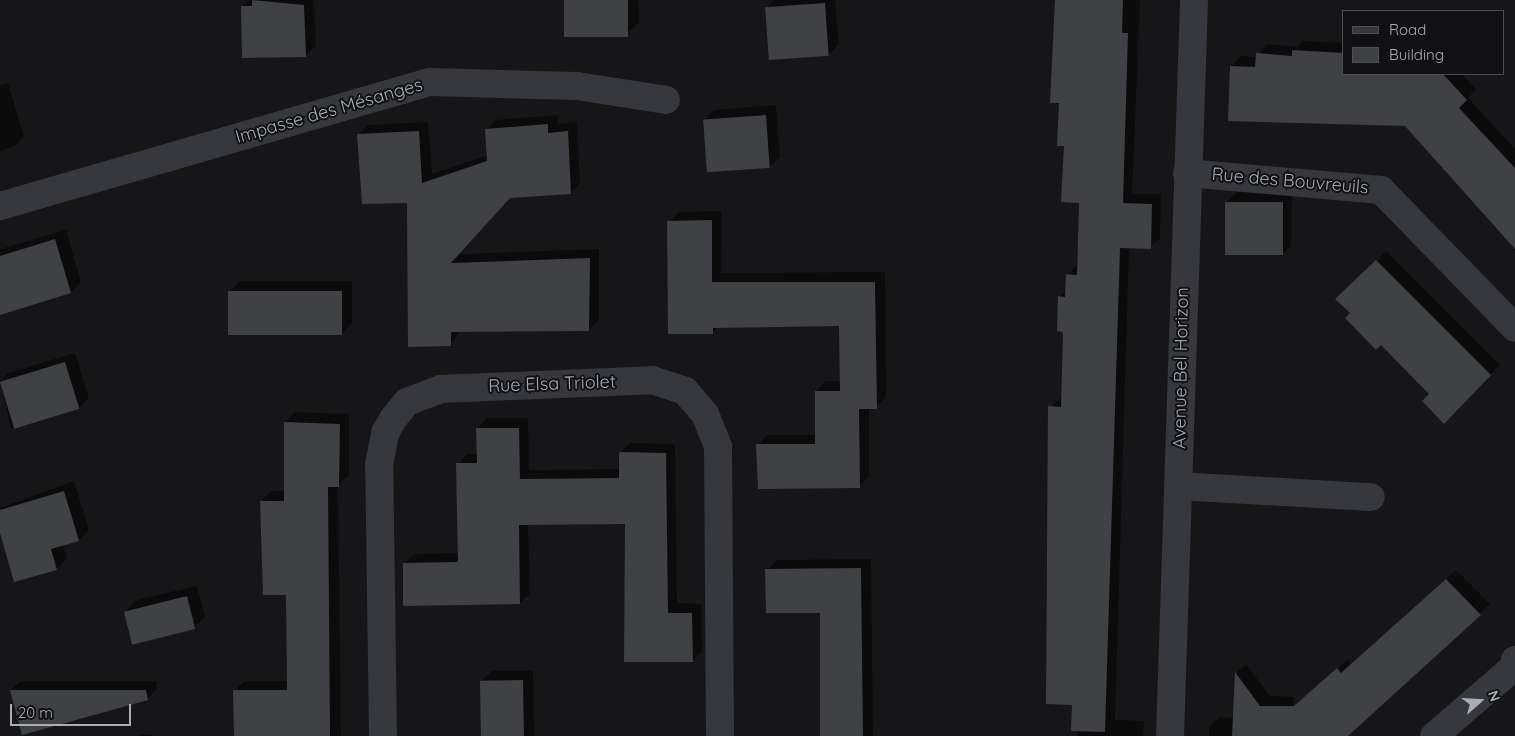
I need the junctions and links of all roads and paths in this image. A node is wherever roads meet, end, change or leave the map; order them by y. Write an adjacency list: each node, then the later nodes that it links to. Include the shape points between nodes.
1 (1194, 0): 3 (street, Avenue Bel Horizon)
2 (666, 100): 4 (street, Impasse des Mésanges, via 577,86 431,82)
3 (1187, 173): 5 (street, Rue des Bouvreuils, via 1381,190); 6 (street, Avenue Bel Horizon)
4 (0, 206)
5 (1515, 328)
6 (1178, 486): 7 (street); 11 (street, Avenue Bel Horizon)
7 (1371, 497)
8 (1515, 660): 12 (street, via 1515,666)
9 (383, 736): 10 (street, Rue Elsa Triolet, via 379,465 385,433 393,419 408,402 441,389 652,380 685,391 706,414 718,447)
10 (720, 736)
11 (1170, 736)
12 (1434, 736)

